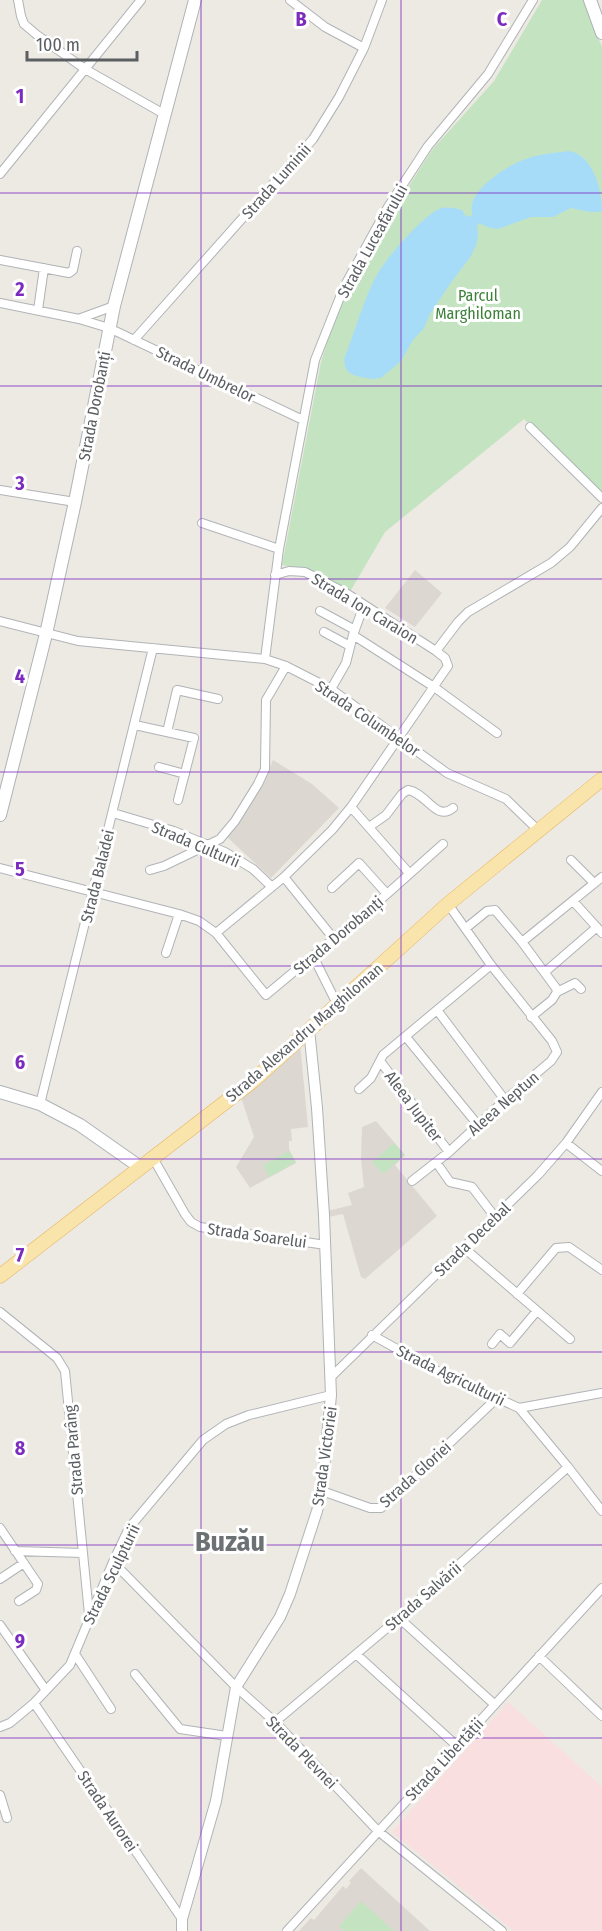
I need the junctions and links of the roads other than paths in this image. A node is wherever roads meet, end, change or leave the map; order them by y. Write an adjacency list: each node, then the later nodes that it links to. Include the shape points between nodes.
1 (18, 0): 10 (street, via 24,24)
2 (141, 0): 10 (street)
3 (195, 0): 11 (main road, Strada Dorobanți)
4 (290, 0): 9 (street, via 325,27)
5 (382, 0): 9 (street, Strada Luminii)
6 (533, 0): 22 (street, Strada Luceafărului, via 488,74 428,146 388,207 350,277 315,360)
7 (590, 0): 8 (main road)
8 (602, 33)
9 (364, 48): 21 (street, Strada Luminii, via 313,139)
10 (85, 69): 11 (street); 12 (street)
11 (164, 114): 17 (main road, Strada Dorobanți)
12 (0, 174)
13 (77, 251): 15 (street, via 72,272)
14 (0, 260): 15 (street)
15 (44, 268): 18 (street)
16 (0, 303): 18 (street, Strada Umbrelor)
17 (114, 306): 19 (street); 20 (main road, Strada Dorobanți)
18 (38, 310): 19 (street, Strada Umbrelor)
19 (79, 319): 20 (street, Strada Umbrelor)
20 (109, 328): 21 (street, Strada Umbrelor); 26 (main road, Strada Dorobanți)
21 (134, 339): 22 (street, Strada Umbrelor)
22 (303, 420): 29 (street, Strada Luceafărului)
23 (530, 427): 25 (street)
24 (0, 490): 26 (street)
25 (602, 498)
26 (75, 502): 36 (main road, Strada Dorobanți)
27 (602, 508): 39 (street, via 570,547 551,563 468,612)
28 (202, 523): 29 (street)
29 (279, 549): 30 (street, Strada Luceafărului)
30 (275, 575): 31 (street, Strada Ion Caraion, via 305,572); 40 (street, Strada Luceafărului)
31 (364, 604): 35 (street); 39 (street, Strada Ion Caraion)
32 (320, 612): 35 (street)
33 (0, 621): 36 (street, Strada Columbelor)
34 (324, 632): 37 (street)
35 (354, 632): 37 (street); 42 (street)
36 (46, 634): 38 (street, Strada Columbelor); 56 (main road, Strada Dorobanți)
37 (350, 646): 43 (street, via 346,663)
38 (153, 648): 40 (street, Strada Columbelor); 45 (street, Strada Baladei)
39 (436, 651): 42 (street, Strada Ion Caraion, via 445,658 448,669)
40 (265, 658): 41 (street, Strada Columbelor)
41 (286, 666): 43 (street, Strada Columbelor); 60 (street, via 266,700 267,758 262,777 236,821 220,839)
42 (434, 687): 47 (street); 48 (street)
43 (331, 689): 48 (street, Strada Columbelor)
44 (218, 699): 46 (street, via 177,690)
45 (135, 725): 46 (street); 55 (street, Strada Baladei)
46 (167, 732): 50 (street, via 194,738)
47 (497, 733)
48 (400, 738): 53 (street); 58 (street, Strada Columbelor, via 447,773 506,799)
49 (159, 767): 50 (street)
50 (185, 774): 52 (street)
51 (602, 779): 58 (main road, Strada Alexandru Marghiloman)
52 (178, 800)
53 (351, 807): 57 (street); 65 (street)
54 (453, 808): 57 (street, via 441,812 417,792 408,790)
55 (113, 813): 60 (street, Strada Culturii, via 174,831); 70 (street, Strada Baladei)
56 (0, 814)
57 (369, 827): 64 (street)
58 (539, 831): 73 (main road, Strada Alexandru Marghiloman)
59 (443, 844): 64 (street, Strada Dorobanți)
60 (207, 846): 63 (street); 68 (street, Strada Culturii, via 253,869)
61 (571, 860): 67 (street)
62 (0, 868): 70 (street)
63 (150, 870)
64 (409, 873): 71 (street, Strada Dorobanți)
65 (284, 877): 68 (street); 78 (street)
66 (602, 877): 67 (street)
67 (594, 883): 72 (street)
68 (272, 887): 77 (street)
69 (332, 888): 71 (street, via 359,863)
70 (94, 891): 74 (street); 96 (street, Strada Baladei)
71 (387, 894): 78 (street, Strada Dorobanți)
72 (573, 901): 76 (street); 79 (street)
73 (448, 904): 75 (street, Aleea Neptun); 86 (main road, Strada Alexandru Marghiloman)
74 (179, 914): 77 (street); 80 (street)
75 (466, 928): 79 (street, via 487,911 495,910); 82 (street, Aleea Neptun)
76 (599, 930): 83 (street)
77 (216, 933): 81 (street, Strada Dorobanți, via 266,995)
78 (334, 939): 81 (street, Strada Dorobanți)
79 (522, 942): 83 (street)
80 (166, 953)
81 (314, 956): 86 (street)
82 (491, 965): 87 (street); 88 (street, Aleea Neptun)
83 (545, 972): 85 (street)
84 (581, 989): 85 (street, via 575,983)
85 (557, 992): 88 (street)
86 (337, 1004): 89 (main road, Strada Alexandru Marghiloman)
87 (437, 1010): 90 (street); 95 (street)
88 (531, 1017): 95 (street, Aleea Neptun, via 557,1052)
89 (309, 1029): 100 (main road, Strada Alexandru Marghiloman, via 254,1080); 106 (street, Strada Victoriei)
90 (406, 1037): 91 (street); 97 (street)
91 (380, 1061): 92 (street); 99 (street, Aleea Jupiter)
92 (359, 1089)
93 (0, 1092): 96 (main road)
94 (602, 1092): 98 (street, Strada Decebal)
95 (505, 1100): 97 (street, Aleea Neptun)
96 (40, 1104): 102 (main road, via 80,1125)
97 (478, 1125): 99 (street, Aleea Neptun)
98 (567, 1143): 103 (street); 105 (street, Strada Decebal)
99 (449, 1152): 101 (street, Aleea Neptun)
100 (153, 1158): 102 (main road, Strada Alexandru Marghiloman); 106 (street, Strada Soarelui, via 185,1214 200,1227)
101 (436, 1162): 104 (street, Aleea Neptun); 105 (street, via 450,1182 472,1187)
102 (140, 1167): 109 (main road, Strada Alexandru Marghiloman)
103 (602, 1171)
104 (412, 1181)
105 (495, 1217): 107 (street, Strada Decebal)
106 (326, 1245): 116 (street, Strada Victoriei)
107 (464, 1248): 110 (street); 113 (street, Strada Decebal)
108 (602, 1270): 110 (street, via 562,1246 556,1248)
109 (0, 1276)
110 (518, 1294): 112 (street)
111 (0, 1312): 126 (street, Strada Parâng, via 57,1358 65,1371)
112 (536, 1312): 114 (street); 115 (street, via 510,1343 500,1335)
113 (372, 1335): 116 (street, Strada Decebal); 119 (street, Strada Agriculturii)
114 (570, 1339)
115 (492, 1344)
116 (331, 1377): 118 (street, Strada Victoriei)
117 (602, 1393): 120 (street, Strada Agriculturii)
118 (332, 1395): 122 (street, Strada Victoriei); 127 (street, Strada Sculpturii, via 249,1415 226,1424 204,1440 129,1528)
119 (496, 1399): 120 (street, Strada Agriculturii); 122 (street, Strada Gloriei, via 381,1508 370,1508)
120 (519, 1408): 121 (street)
121 (568, 1467): 123 (street); 133 (street, Strada Salvării)
122 (322, 1491): 139 (street, Strada Victoriei, via 283,1610)
123 (602, 1510)
124 (0, 1528): 125 (street)
125 (15, 1551): 126 (street); 128 (street)
126 (82, 1553): 132 (street, Strada Parâng)
127 (113, 1562): 132 (street, Strada Sculpturii); 139 (street, Strada Plevnei)
128 (24, 1563): 129 (street); 131 (street, via 38,1586)
129 (0, 1579)
130 (602, 1587): 137 (street, Strada Libertății)
131 (19, 1601)
132 (89, 1616): 135 (street, Strada Sculpturii)
133 (399, 1618): 136 (street, Strada Salvării); 142 (street)
134 (0, 1625): 140 (street)
135 (75, 1654): 140 (street, Strada Sculpturii, via 70,1665); 143 (street)
136 (356, 1654): 145 (street, Strada Salvării); 148 (street)
137 (539, 1656): 142 (street, Strada Libertății); 144 (street)
138 (135, 1674): 147 (street, via 180,1729)
139 (236, 1687): 145 (street, Strada Plevnei); 147 (street, Strada Victoriei)
140 (45, 1689): 141 (street, Strada Sculpturii)
141 (34, 1703): 146 (street, Strada Sculpturii); 152 (street, Strada Aurorei)
142 (494, 1704): 148 (street, Strada Libertății)
143 (111, 1709)
144 (602, 1716)
145 (275, 1722): 151 (street, Strada Plevnei)
146 (0, 1727)
147 (227, 1736): 152 (street, Strada Victoriei, via 213,1817)
148 (457, 1746): 151 (street, Strada Libertății)
149 (0, 1795): 150 (street)
150 (7, 1818)
151 (378, 1831): 154 (street, Strada Libertății); 155 (street, Strada Plevnei)
152 (182, 1919): 153 (street, Strada Victoriei)
153 (182, 1931)
154 (287, 1931)
155 (502, 1931)

